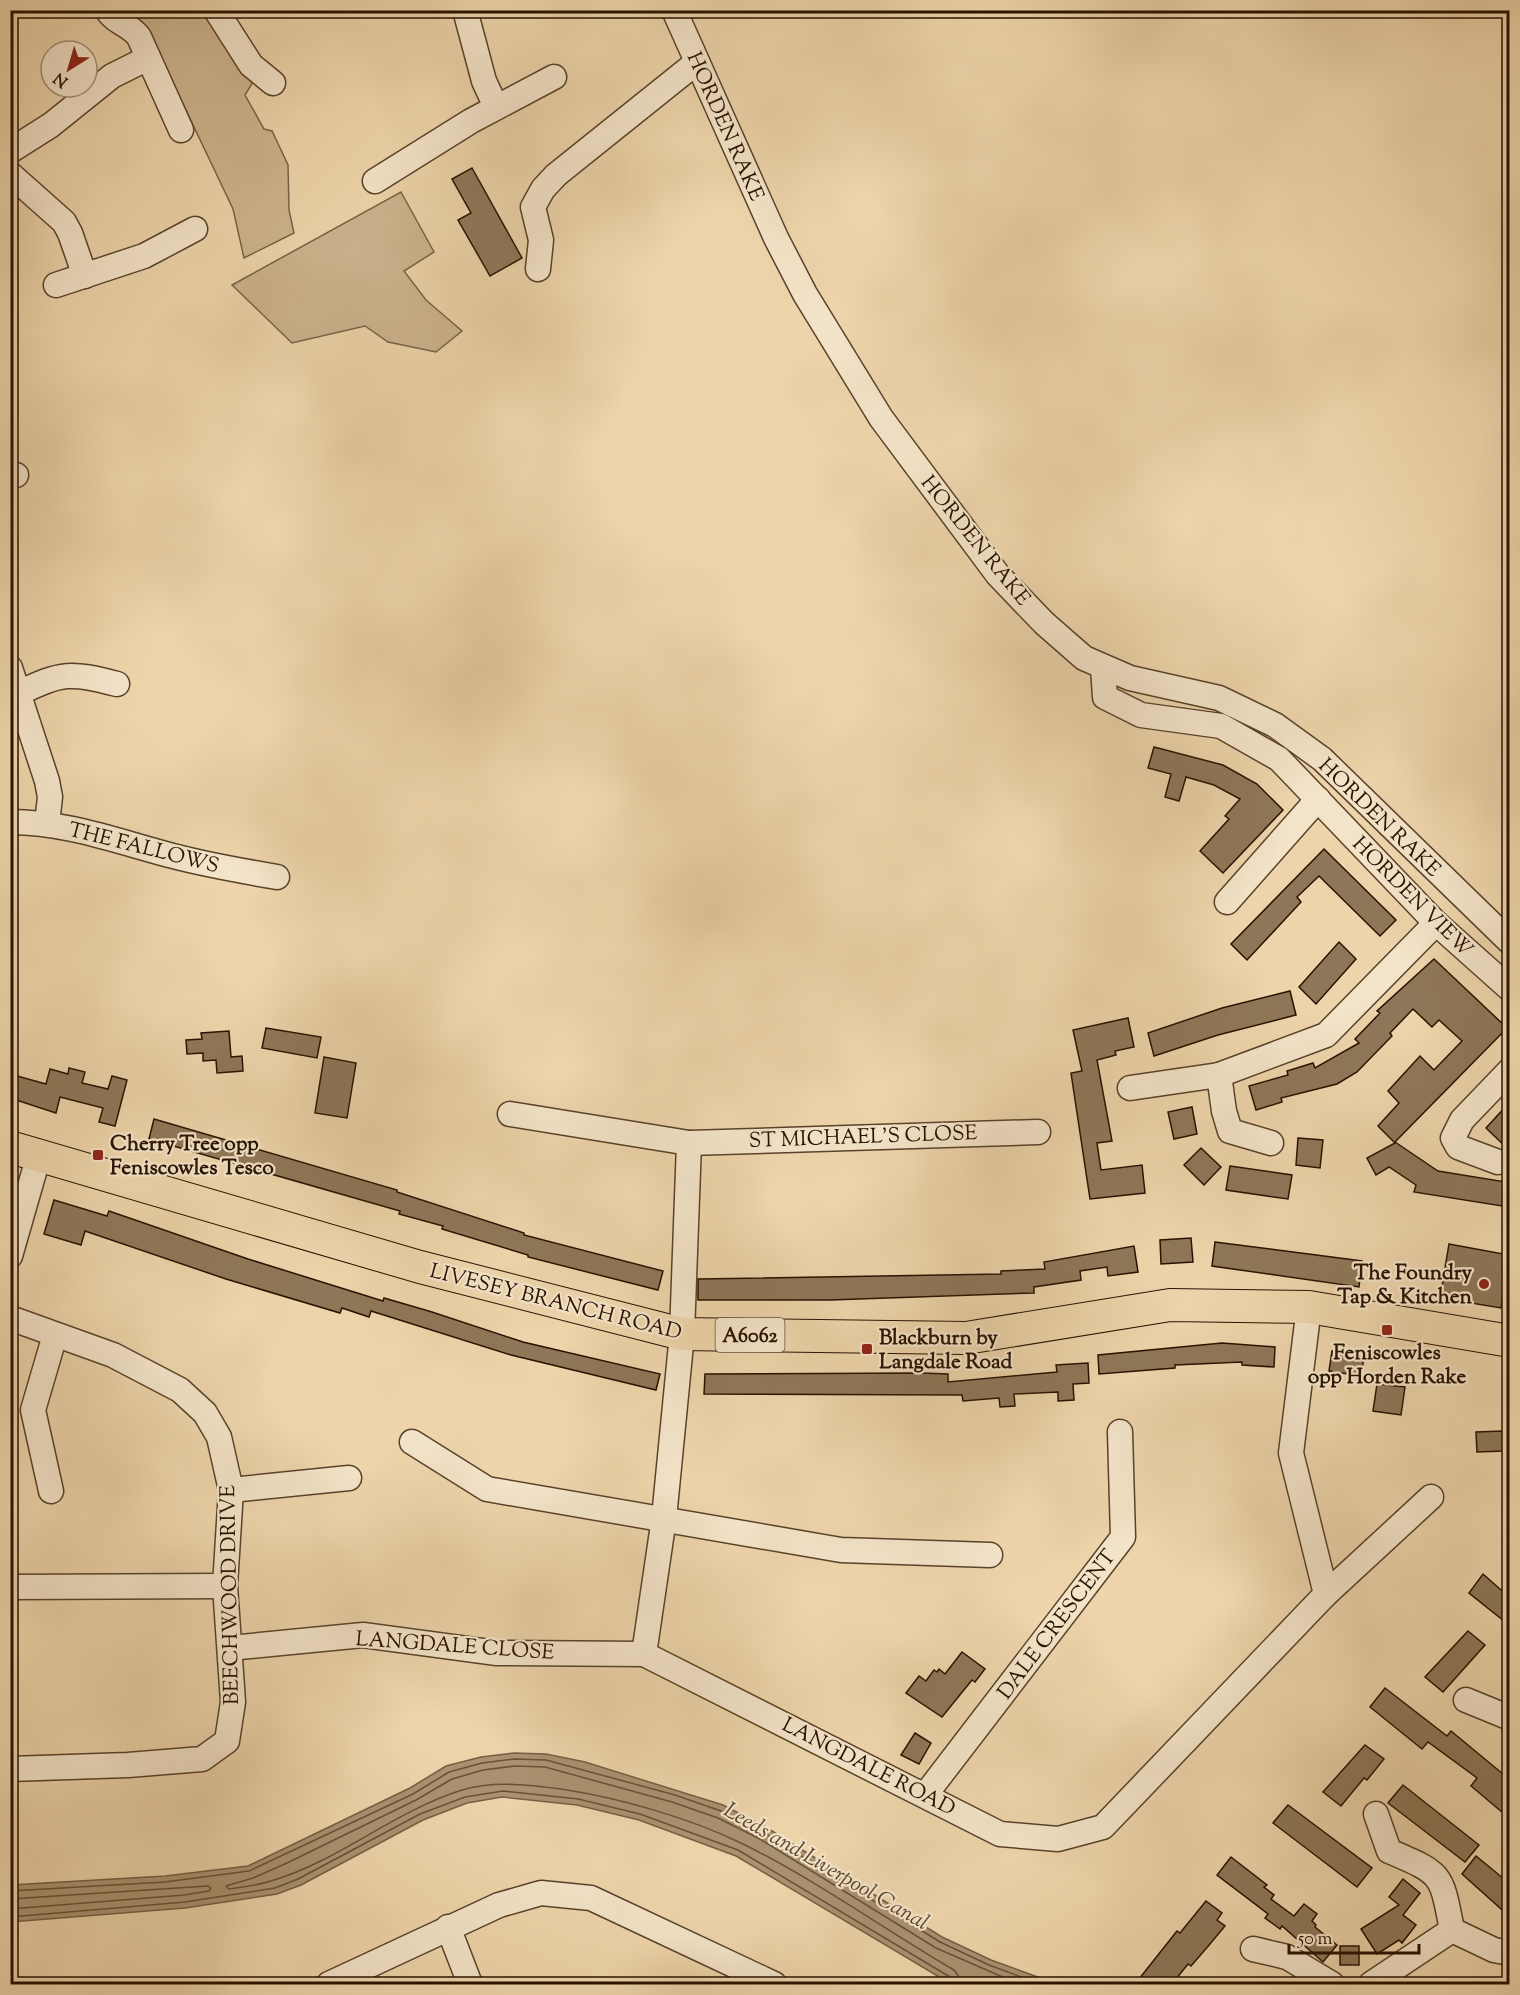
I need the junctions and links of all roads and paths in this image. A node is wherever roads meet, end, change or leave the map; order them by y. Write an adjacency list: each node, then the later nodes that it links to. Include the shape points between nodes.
1 (107, 10): 5 (street, via 136,32)
2 (216, 10): 8 (street, via 251,65)
3 (465, 10): 9 (street, via 484,81)
4 (674, 10): 6 (street, HORDEN RAKE)
5 (148, 58): 10 (street); 11 (street, via 112,76 51,125)
6 (698, 63): 15 (street, via 543,189 533,207 542,240); 18 (street, HORDEN RAKE, via 781,248 881,418 998,574 1065,643)
7 (554, 77): 9 (street)
8 (273, 83)
9 (496, 107): 13 (street)
10 (181, 130)
11 (10, 151)
12 (10, 174): 16 (street, via 64,222)
13 (375, 181)
14 (195, 229): 16 (street, via 144,256)
15 (538, 269)
16 (85, 276): 17 (street)
17 (56, 285)
18 (1103, 667): 22 (street, HORDEN VIEW, via 1105,697 1141,715 1221,726 1279,759); 28 (street, HORDEN RAKE, via 1130,678 1219,698 1275,725 1322,759)
19 (10, 668): 21 (street)
20 (117, 684): 21 (street, via 68,675)
21 (19, 693): 24 (street, via 47,781)
22 (1318, 799): 26 (street); 27 (street, HORDEN VIEW)
23 (10, 822): 24 (street, THE FALLOWS)
24 (47, 823): 25 (street, THE FALLOWS, via 176,857)
25 (277, 877)
26 (1227, 902)
27 (1436, 923): 29 (street, HORDEN VIEW); 31 (street, via 1326,1035)
28 (1509, 942)
29 (1509, 989)
30 (1509, 1070): 38 (street, via 1462,1120 1453,1138 1458,1146)
31 (1219, 1075): 32 (street); 36 (street, via 1230,1131)
32 (1130, 1088)
33 (510, 1114): 35 (street, ST MICHAEL'S CLOSE)
34 (1038, 1132): 35 (street, ST MICHAEL'S CLOSE)
35 (689, 1143): 42 (street)
36 (1271, 1143)
37 (25, 1151): 39 (street); 42 (main road, LIVESEY BRANCH ROAD / A6062, via 420,1267)
38 (1498, 1162)
39 (10, 1256)
40 (1309, 1307): 42 (main road, LIVESEY BRANCH ROAD / A6062, via 1170,1305 966,1338); 44 (main road, LIVESEY BRANCH ROAD / A6062); 55 (street, via 1291,1453)
41 (10, 1318): 43 (street, BEECHWOOD DRIVE)
42 (682, 1334): 51 (street)
43 (55, 1335): 48 (street, BEECHWOOD DRIVE, via 113,1356 180,1390 205,1413 219,1437); 49 (street, via 33,1410)
44 (1509, 1341)
45 (1120, 1432): 61 (street, DALE CRESCENT, via 1123,1537)
46 (412, 1442): 51 (street, via 487,1489)
47 (349, 1478): 48 (street)
48 (231, 1490): 53 (street, BEECHWOOD DRIVE)
49 (51, 1491)
50 (1431, 1497): 55 (street, LANGDALE ROAD)
51 (664, 1518): 52 (street, via 840,1550); 57 (street)
52 (990, 1555)
53 (225, 1586): 54 (street); 56 (street, BEECHWOOD DRIVE)
54 (10, 1587)
55 (1326, 1594): 61 (street, LANGDALE ROAD, via 1103,1827 1058,1839 1000,1834)
56 (230, 1648): 57 (street, LANGDALE CLOSE, via 363,1635 497,1653); 60 (street, BEECHWOOD DRIVE, via 233,1702 227,1741 202,1759)
57 (644, 1654): 61 (street, LANGDALE ROAD)
58 (1466, 1700): 59 (street)
59 (1509, 1718)
60 (10, 1768)
61 (926, 1794)
62 (1376, 1814): 64 (street, via 1389,1851 1426,1867 1443,1884)
63 (448, 1928): 67 (street); 68 (street); 69 (street, via 499,1905 541,1893 591,1898)
64 (1452, 1930): 66 (street); 71 (street)
65 (1253, 1949): 70 (street, via 1287,1957)
66 (1509, 1953)
67 (329, 1984)
68 (470, 1984)
69 (774, 1984)
70 (1332, 1984)
71 (1371, 1984)

